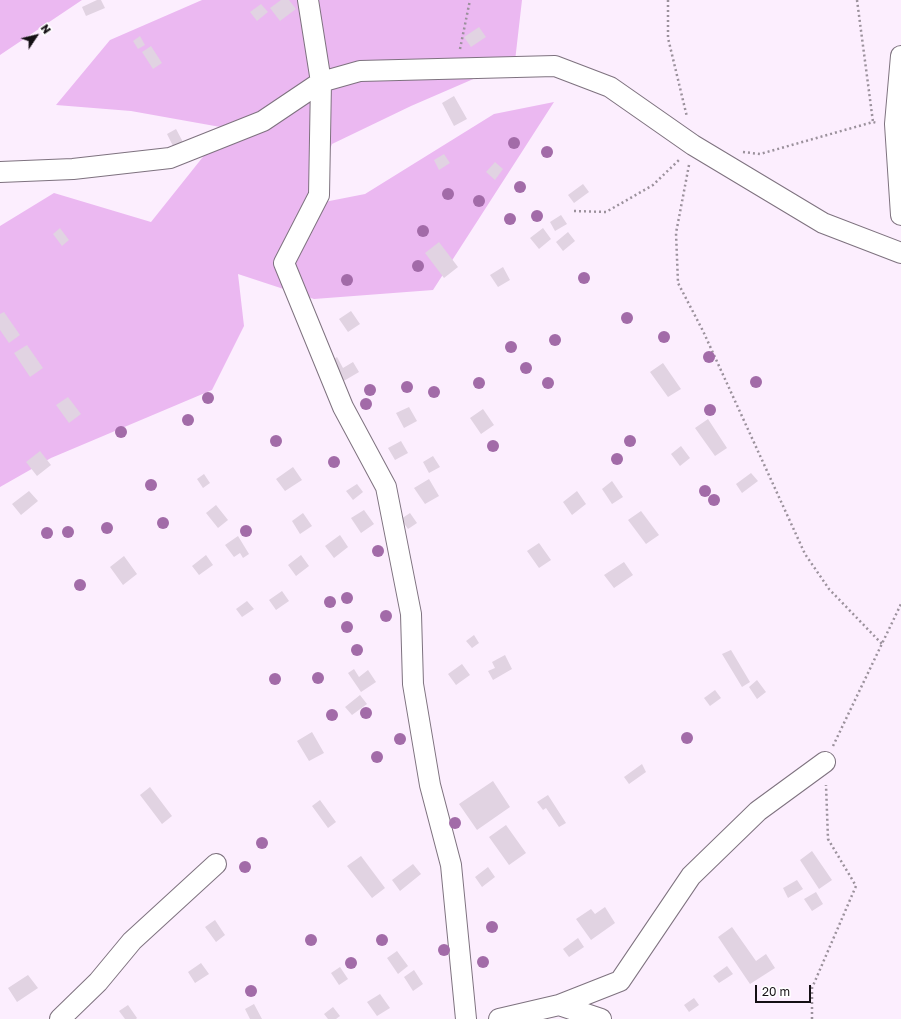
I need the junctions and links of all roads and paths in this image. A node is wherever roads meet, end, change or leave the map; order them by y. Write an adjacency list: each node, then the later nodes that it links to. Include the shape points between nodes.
1 (308, 0): 7 (street)
2 (470, 0): 6 (path)
3 (668, 0): 9 (path, via 668,38)
4 (856, 0): 8 (path)
5 (901, 56): 11 (street, via 895,124)
6 (456, 68): 7 (street, via 360,71); 9 (street, via 555,66 610,87)
7 (321, 82): 10 (street, via 263,121 170,158 73,170); 19 (street, via 319,195 284,263 343,407 386,487 411,614 412,684 430,785 451,865)
8 (873, 122)
9 (693, 145): 12 (street, via 823,223); 14 (path, via 676,233 678,283 703,331 805,554 830,589)
10 (0, 172)
11 (901, 215)
12 (901, 253)
13 (901, 604): 14 (path)
14 (883, 645): 15 (path)
15 (826, 762): 17 (street, via 758,811 691,876 620,981); 22 (path, via 828,839 856,886 812,988)
16 (216, 864): 18 (street, via 132,941 98,982)
17 (558, 1005): 20 (street); 21 (street)
18 (60, 1019)
19 (466, 1019)
20 (499, 1019)
21 (601, 1019)
22 (812, 1019)

